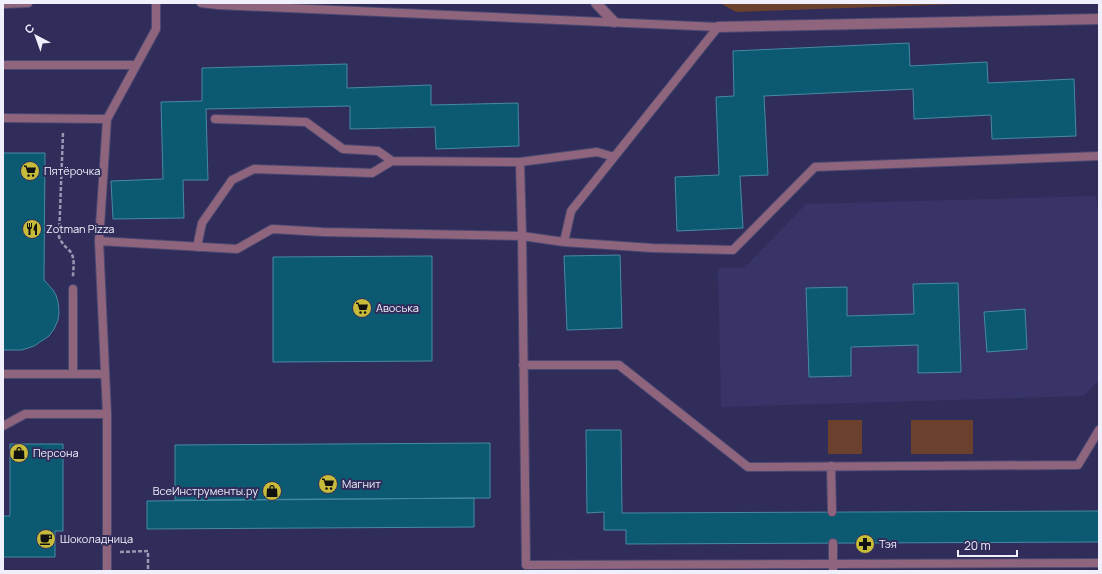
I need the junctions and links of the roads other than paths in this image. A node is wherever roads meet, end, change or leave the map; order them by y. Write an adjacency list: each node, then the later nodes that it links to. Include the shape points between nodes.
1 (28, 3): 5 (lane)
2 (156, 3): 10 (lane, via 156,29)
3 (201, 3): 7 (lane)
4 (596, 3): 7 (street)
5 (3, 4)
6 (1099, 19): 8 (street)
7 (614, 22): 8 (lane)
8 (718, 27): 15 (lane)
9 (3, 65): 10 (lane)
10 (136, 65): 12 (lane)
11 (3, 118): 12 (lane)
12 (107, 119): 19 (lane)
13 (215, 119): 16 (lane, via 306,122 343,149 378,151)
14 (1099, 156): 20 (lane, via 815,167 733,250)
15 (614, 157): 17 (lane, via 597,152); 20 (lane, via 571,211)
16 (392, 161): 17 (lane); 21 (lane, via 372,173 254,169 232,180 202,223)
17 (520, 162): 18 (lane)
18 (522, 236): 20 (lane); 21 (lane, via 272,230 237,249); 23 (lane)
19 (99, 241): 21 (lane); 26 (lane)
20 (564, 242)
21 (197, 247)
22 (73, 290): 25 (lane)
23 (523, 366): 30 (lane, via 619,365 748,467); 34 (lane, via 526,565)
24 (3, 374): 25 (lane)
25 (72, 374): 26 (lane)
26 (105, 374): 27 (lane)
27 (107, 414): 28 (lane, via 25,414); 35 (lane)
28 (3, 426)
29 (1099, 430): 30 (lane, via 1078,465)
30 (831, 466): 31 (lane)
31 (832, 512)
32 (833, 543): 34 (lane)
33 (1099, 563): 34 (lane)
34 (832, 568)
35 (107, 571)

